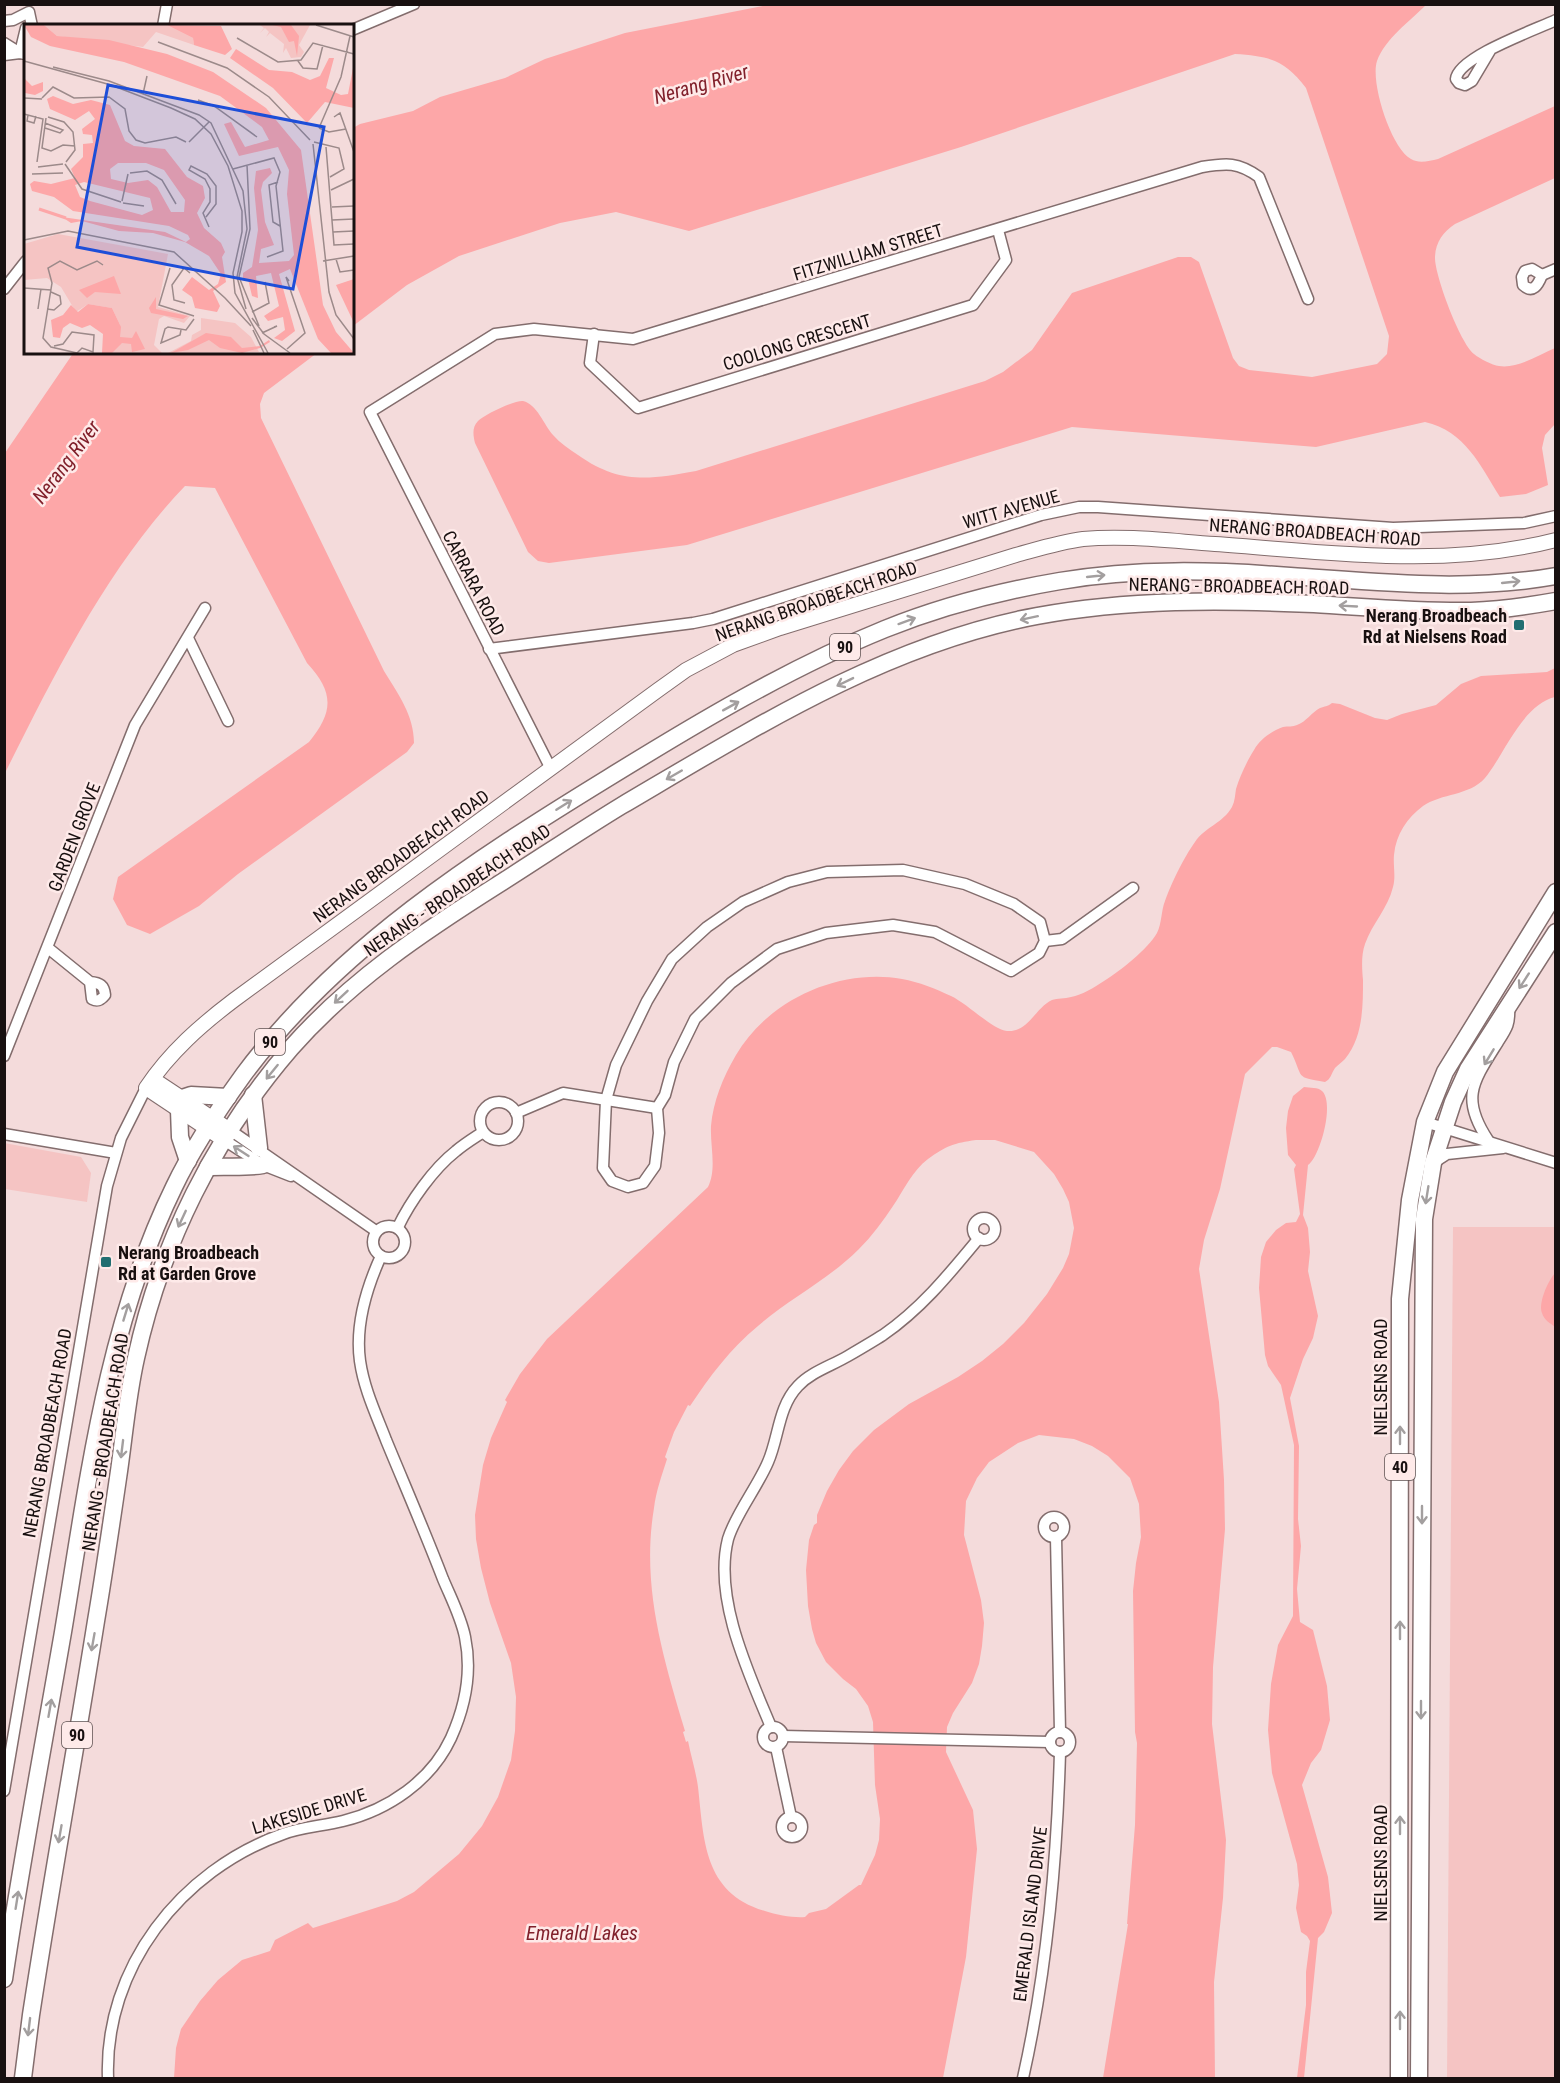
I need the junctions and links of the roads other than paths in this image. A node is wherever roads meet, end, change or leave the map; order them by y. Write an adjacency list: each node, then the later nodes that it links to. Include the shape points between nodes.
1 (167, 4): 8 (street)
2 (414, 4): 9 (street)
3 (30, 8): 5 (street, via 13,20); 6 (street); 7 (street)
4 (1556, 20): 11 (street)
5 (4, 21)
6 (27, 24)
7 (32, 24)
8 (163, 24)
9 (354, 29)
10 (4, 43): 12 (street)
11 (1491, 49)
12 (23, 54): 13 (street)
13 (4, 55)
14 (998, 230): 19 (street, FITZWILLIAM STREET, via 1202,167 1245,167 1259,177); 20 (street, FITZWILLIAM STREET, via 633,339); 20 (street, COOLONG CRESCENT, via 1006,260 973,305 638,408 590,363)
15 (24, 264): 18 (street)
16 (1556, 269): 17 (street)
17 (1542, 275)
18 (4, 289)
19 (1308, 299)
20 (594, 334): 21 (street, FITZWILLIAM STREET, via 534,329 495,334)
21 (370, 412): 28 (street, CARRARA ROAD)
22 (1556, 516): 28 (street, WITT AVENUE, via 1524,523 1394,528 1079,507 1041,515 713,619)
23 (1556, 540): 30 (street, NERANG BROADBEACH ROAD, via 1481,554 1423,557 1127,538 1056,544 733,645 686,670)
24 (1556, 576): 41 (main road, NERANG - BROADBEACH ROAD / 90, one-way to 24, via 270,1042 317,992 368,946 460,875 644,755 779,680 888,628 1019,588 1120,573 1201,571 1466,585)
25 (1556, 601): 40 (main road, NERANG - BROADBEACH ROAD / 90, one-way to 40, via 1470,611 1267,603 1130,604 1027,618 920,649 823,693 723,747 599,819 413,939 340,997)
26 (205, 608): 27 (street, GARDEN GROVE)
27 (188, 638): 29 (street); 35 (street, GARDEN GROVE, via 135,724)
28 (489, 649): 30 (street, CARRARA ROAD)
29 (228, 721)
30 (551, 769): 39 (street, NERANG BROADBEACH ROAD, via 214,1016 178,1047)
31 (1133, 888): 34 (street, via 1062,939)
32 (1556, 892): 46 (main road, NIELSENS ROAD / 40, via 1445,1072)
33 (1556, 932): 37 (main road, 40, one-way to 37)
34 (1045, 941): 42 (street, via 1040,922 1014,904 966,884 903,870 827,872 788,882 743,902 707,927 672,959 616,1065); 44 (street, via 1039,952 1011,970 935,932 893,926 826,933 777,949 731,983 695,1019)
35 (48, 948): 36 (street); 38 (street, GARDEN GROVE)
36 (90, 982)
37 (1509, 1004): 48 (main road, 40, via 1468,1069); 52 (street, one-way to 52, via 1510,1023 1476,1079 1471,1099 1476,1122)
38 (4, 1056)
39 (150, 1083): 43 (street); 55 (street, NERANG BROADBEACH ROAD)
40 (253, 1095): 51 (main road, NERANG - BROADBEACH ROAD / 90); 54 (main road)
41 (228, 1097): 43 (main road, via 192,1095); 47 (main road, NERANG - BROADBEACH ROAD / 90)
42 (606, 1100): 44 (street); 44 (street, via 603,1168 612,1180 628,1187 643,1183 656,1166); 45 (street, via 564,1093)
43 (181, 1104): 47 (street); 56 (main road, via 180,1137)
44 (657, 1108)
45 (516, 1113): 49 (street, via 517,1127 508,1138 495,1140); 49 (street, via 507,1104 493,1103 482,1112)
46 (1425, 1122): 48 (street); 80 (main road, NIELSENS ROAD / 40, one-way to 46, via 1400,1299 1410,1200)
47 (210, 1123): 51 (street); 56 (main road, NERANG - BROADBEACH ROAD / 90)
48 (1444, 1127): 52 (street); 57 (main road, 40)
49 (483, 1132): 62 (street, via 453,1153 417,1194)
50 (4, 1134): 55 (street)
51 (227, 1135): 54 (street); 59 (street, one-way to 51); 60 (main road, NERANG - BROADBEACH ROAD / 90)
52 (1488, 1140): 53 (street)
53 (1506, 1147): 57 (street, via 1447,1154); 58 (street)
54 (259, 1148): 61 (street)
55 (116, 1153): 71 (street, NERANG BROADBEACH ROAD)
56 (188, 1161): 76 (main road, NERANG - BROADBEACH ROAD / 90, one-way to 56, via 107,1384 146,1251)
57 (1433, 1163): 81 (main road, 40, one-way to 81, via 1424,1219)
58 (1556, 1163)
59 (263, 1165): 60 (main road); 61 (street)
60 (208, 1167): 77 (main road, NERANG - BROADBEACH ROAD / 90, one-way to 77, via 170,1245 150,1302 136,1360 30,2015)
61 (297, 1178): 63 (street)
62 (398, 1227): 63 (street, via 386,1225); 65 (street, via 405,1237 403,1250 392,1258)
63 (376, 1231): 65 (street, via 373,1244)
64 (979, 1238): 67 (street, via 908,1316 883,1335 813,1374 797,1387 783,1410 770,1459 729,1538 725,1570 740,1653)
65 (381, 1256): 78 (street, LAKESIDE DRIVE, via 363,1305 360,1361 368,1396 465,1637 463,1705 450,1741 439,1758 409,1790 389,1804 254,1845 207,1874 169,1910 142,1949 120,1995 111,2035)
66 (1056, 1537): 68 (street)
67 (771, 1727): 69 (street, via 779,1729); 72 (street, via 764,1740 768,1746)
68 (1060, 1731): 70 (street); 73 (street, via 1071,1742 1068,1749)
69 (783, 1736): 70 (street); 72 (street)
70 (1050, 1742): 73 (street)
71 (8, 1743): 74 (street, NERANG BROADBEACH ROAD)
72 (776, 1747): 75 (street)
73 (1060, 1752): 79 (street, EMERALD ISLAND DRIVE, via 1053,1889)
74 (4, 1791)
75 (791, 1817)
76 (4, 1979)
77 (23, 2079)
78 (108, 2079)
79 (1023, 2079)
80 (1399, 2079)
81 (1419, 2079)

